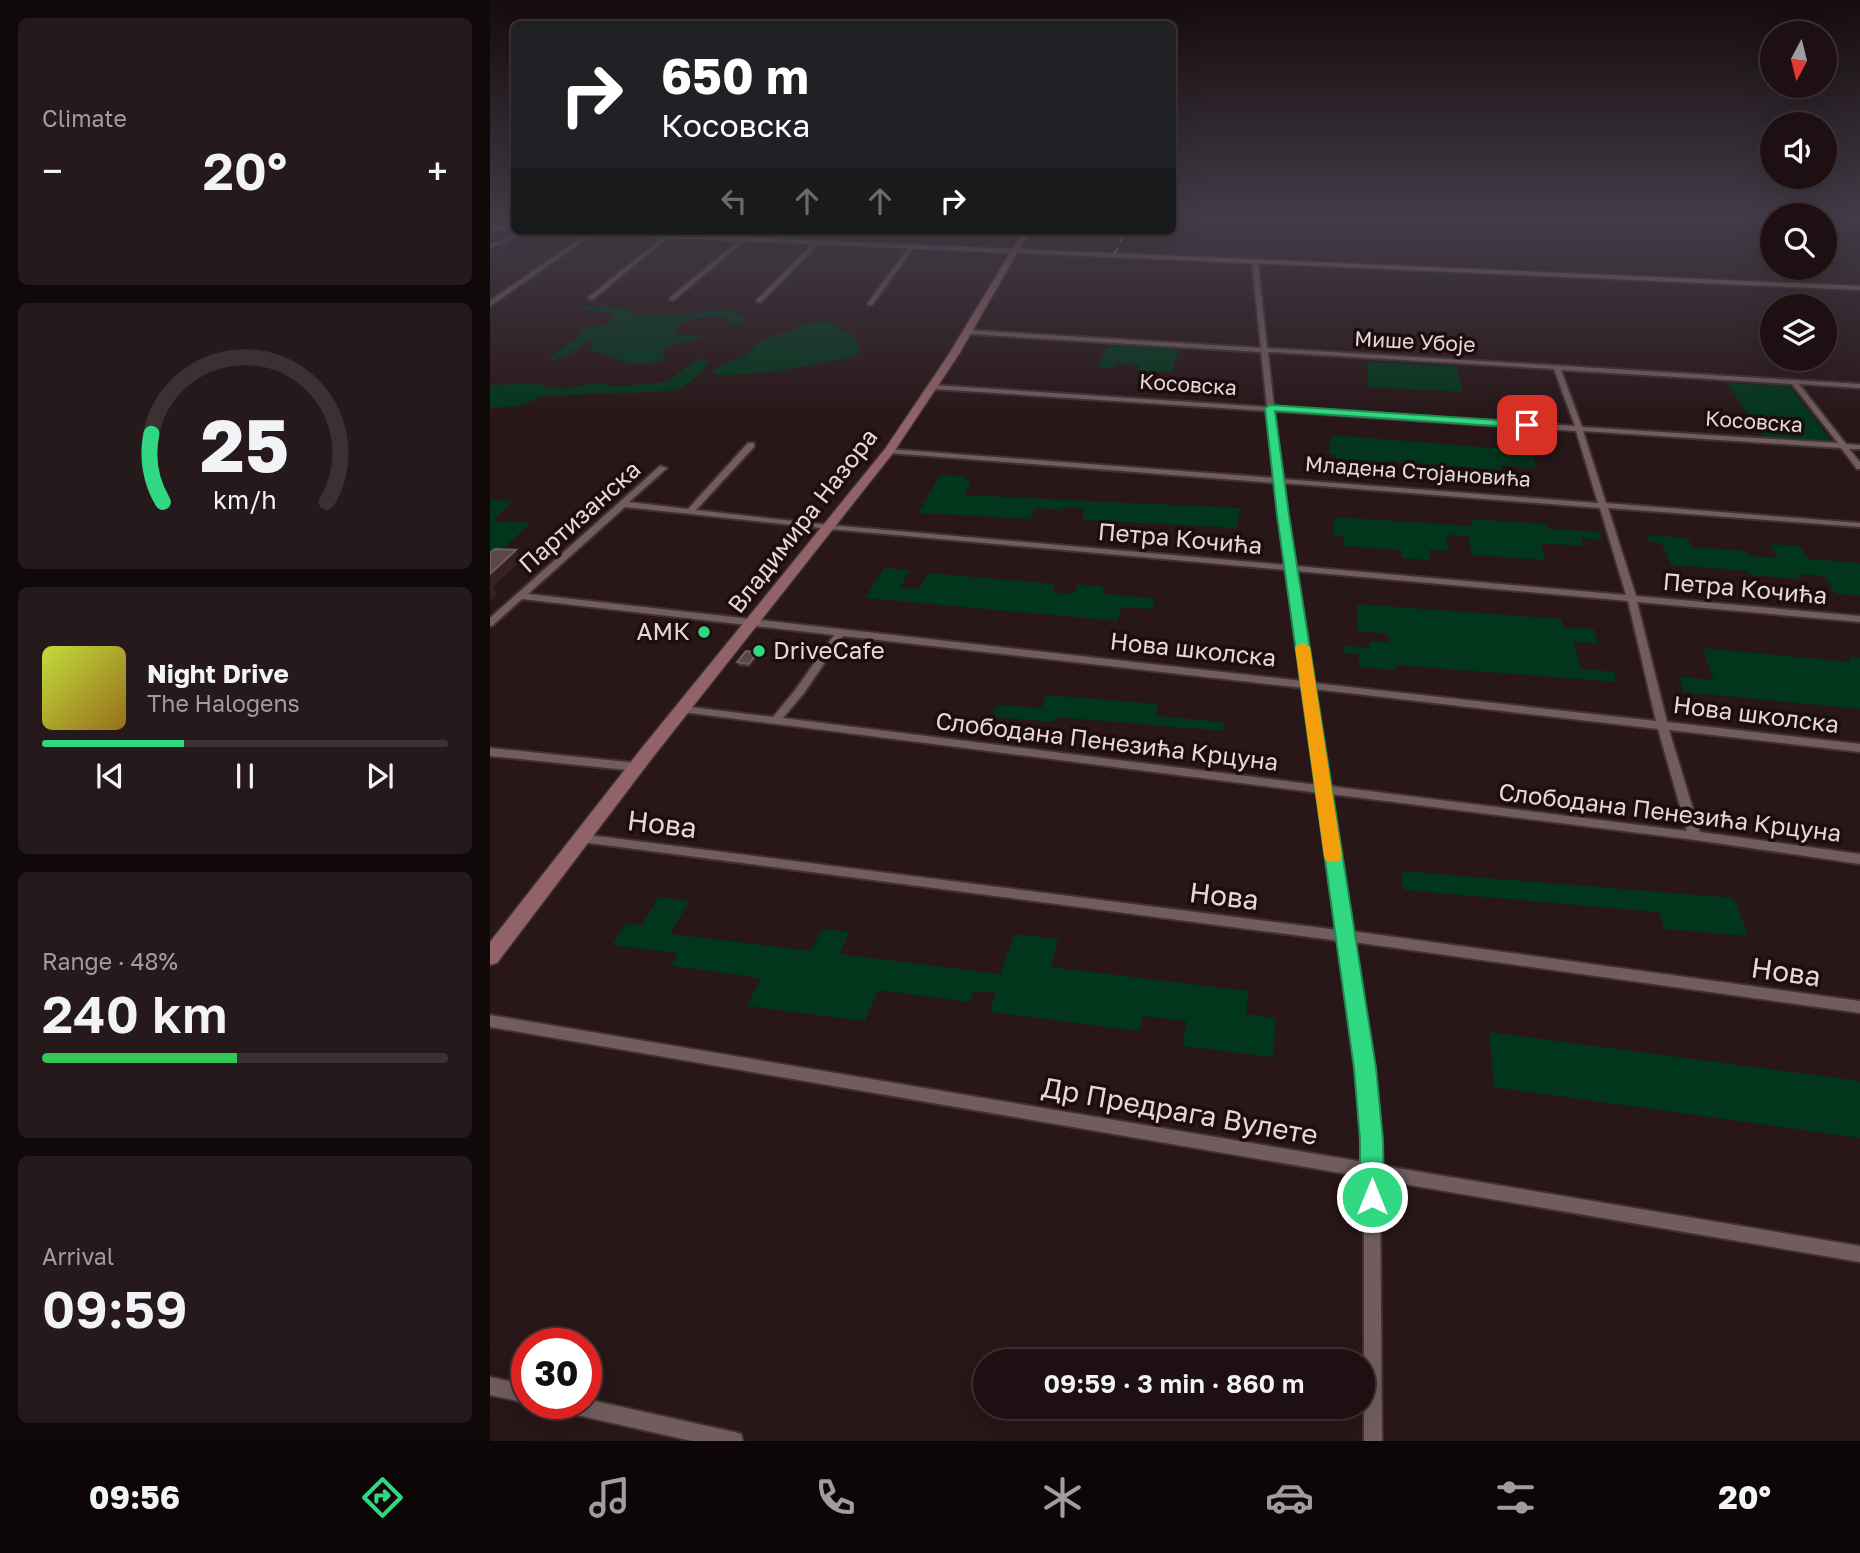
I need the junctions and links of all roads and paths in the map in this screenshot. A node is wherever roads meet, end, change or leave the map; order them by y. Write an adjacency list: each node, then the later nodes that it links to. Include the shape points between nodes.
1 (516, 286): 13 (street)
2 (606, 286): 10 (street)
3 (688, 286): 11 (street)
4 (774, 286): 12 (street)
5 (883, 286): 14 (street)
6 (995, 286): 15 (main road, Владимира Назора)
7 (1258, 286): 16 (street)
8 (1818, 286): 9 (main road)
9 (1860, 288)
10 (591, 298)
11 (673, 299)
12 (759, 301)
13 (490, 304)
14 (870, 304)
15 (968, 332): 16 (street, Мише Убоје); 20 (main road, Владимира Назора)
16 (1265, 351): 17 (street, Мише Убоје); 21 (street)
17 (1557, 368): 18 (street, Мише Убоје); 22 (street)
18 (1794, 382): 19 (street, Мише Убоје); 24 (street)
19 (1860, 386)
20 (933, 387): 21 (street, Косовска); 26 (main road, Владимира Назора)
21 (1270, 408): 22 (street, Косовска); 29 (street)
22 (1579, 428): 24 (street, Косовска); 31 (street)
23 (751, 445): 32 (street)
24 (1844, 446): 25 (street, Косовска); 27 (street)
25 (1860, 447)
26 (889, 451): 29 (street, Младена Стојановића); 34 (main road, Владимира Назора)
27 (1860, 467)
28 (663, 468): 30 (street, Партизанска)
29 (1278, 479): 31 (street, Младена Стојановића); 35 (street)
30 (622, 504): 32 (street, Петра Кочића); 36 (street, Партизанска)
31 (1602, 505): 33 (street, Младена Стојановића); 37 (street)
32 (690, 512): 34 (street, Петра Кочића)
33 (1860, 525)
34 (829, 527): 35 (street, Петра Кочића); 39 (main road, Владимира Назора)
35 (1291, 568): 37 (street, Петра Кочића); 42 (street)
36 (521, 596): 39 (street, Нова школска); 40 (street, Партизанска)
37 (1632, 599): 38 (street, Петра Кочића); 45 (street)
38 (1860, 619)
39 (752, 622): 41 (street, Нова школска); 43 (main road, Владимира Назора)
40 (490, 623)
41 (839, 633): 42 (street, Нова школска); 44 (street)
42 (1307, 683): 45 (street, Нова школска); 49 (street)
43 (682, 709): 44 (street, Слободана Пенезића Крцуна); 48 (main road, Владимира Назора)
44 (775, 722): 49 (street, Слободана Пенезића Крцуна)
45 (1662, 725): 46 (street, Нова школска); 50 (street)
46 (1860, 748)
47 (490, 752): 48 (street)
48 (637, 767): 51 (main road, Владимира Назора)
49 (1323, 790): 50 (street, Слободана Пенезића Крцуна); 53 (street)
50 (1695, 836): 52 (street, Слободана Пенезића Крцуна)
51 (581, 838): 53 (street, Нова); 54 (main road, Владимира Назора)
52 (1860, 859)
53 (1346, 936): 55 (street, Нова); 57 (street, via 1365,1068)
54 (490, 957)
55 (1860, 1007)
56 (490, 1021): 57 (street, Др Предрага Вулете)
57 (1372, 1170): 58 (street, Др Предрага Вулете); 63 (street)
58 (1860, 1254)
59 (490, 1386): 60 (street)
60 (511, 1391)
61 (602, 1412): 62 (street)
62 (734, 1441)
63 (1373, 1441)

